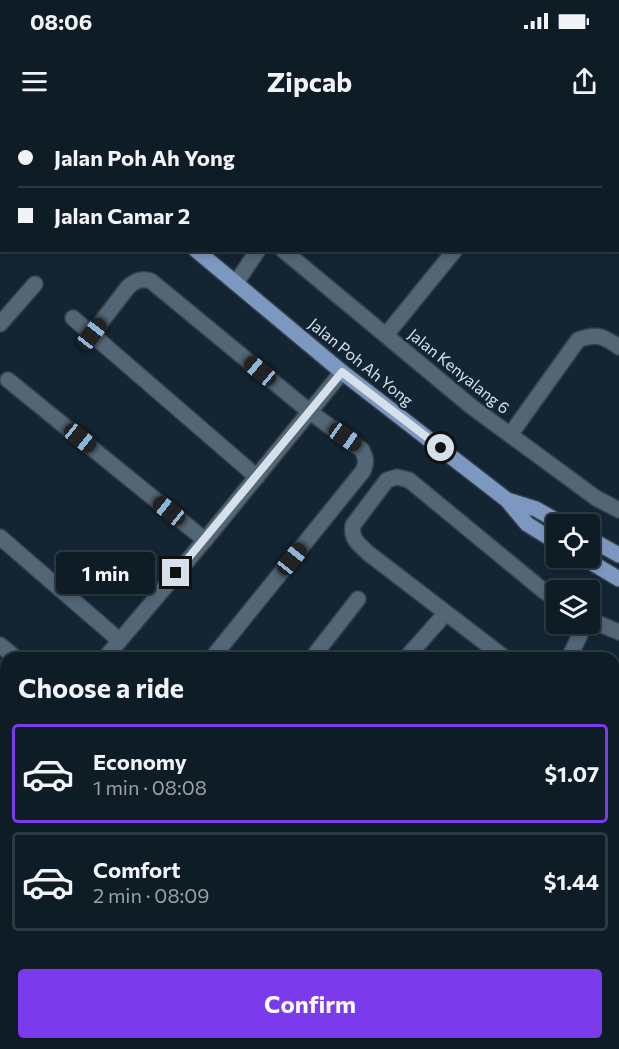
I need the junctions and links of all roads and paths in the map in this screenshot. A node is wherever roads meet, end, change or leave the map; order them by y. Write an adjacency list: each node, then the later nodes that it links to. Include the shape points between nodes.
1 (198, 252): 5 (main road, Jalan Poh Ah Yong)
2 (257, 252): 5 (street)
3 (286, 252): 10 (street, Jalan Kenyalang 6)
4 (453, 252): 10 (street)
5 (236, 283): 12 (main road, Jalan Poh Ah Yong)
6 (36, 284): 8 (street)
7 (73, 318): 9 (street)
8 (0, 324)
9 (92, 334): 14 (street, via 128,287 139,279 151,281); 16 (street)
10 (386, 335): 15 (street, Jalan Kenyalang 6)
11 (619, 347): 15 (street, via 605,337 591,335 578,340)
12 (342, 372): 14 (street); 17 (main road, Jalan Poh Ah Yong)
13 (8, 380): 22 (street)
14 (310, 412): 16 (street); 35 (street, via 362,450 367,464)
15 (510, 435): 18 (street, Jalan Kenyalang 6, via 596,498)
16 (257, 477): 22 (street)
17 (507, 500): 19 (main road, Jalan Poh Ah Yong); 20 (main road, Jalan Poh Ah Yong, via 527,524)
18 (619, 510)
19 (546, 515)
20 (546, 536)
21 (0, 537): 33 (street)
22 (205, 540): 33 (street)
23 (600, 545): 24 (main road)
24 (619, 555)
25 (600, 568): 26 (main road)
26 (619, 579)
27 (546, 593): 29 (street, via 409,480 387,480 353,525 354,539)
28 (358, 599): 36 (street)
29 (445, 614): 37 (street); 38 (street)
30 (600, 624): 31 (street)
31 (619, 632)
32 (580, 634): 39 (street)
33 (119, 640): 34 (street)
34 (110, 652)
35 (217, 652)
36 (317, 652)
37 (411, 652)
38 (497, 652)
39 (572, 652)

